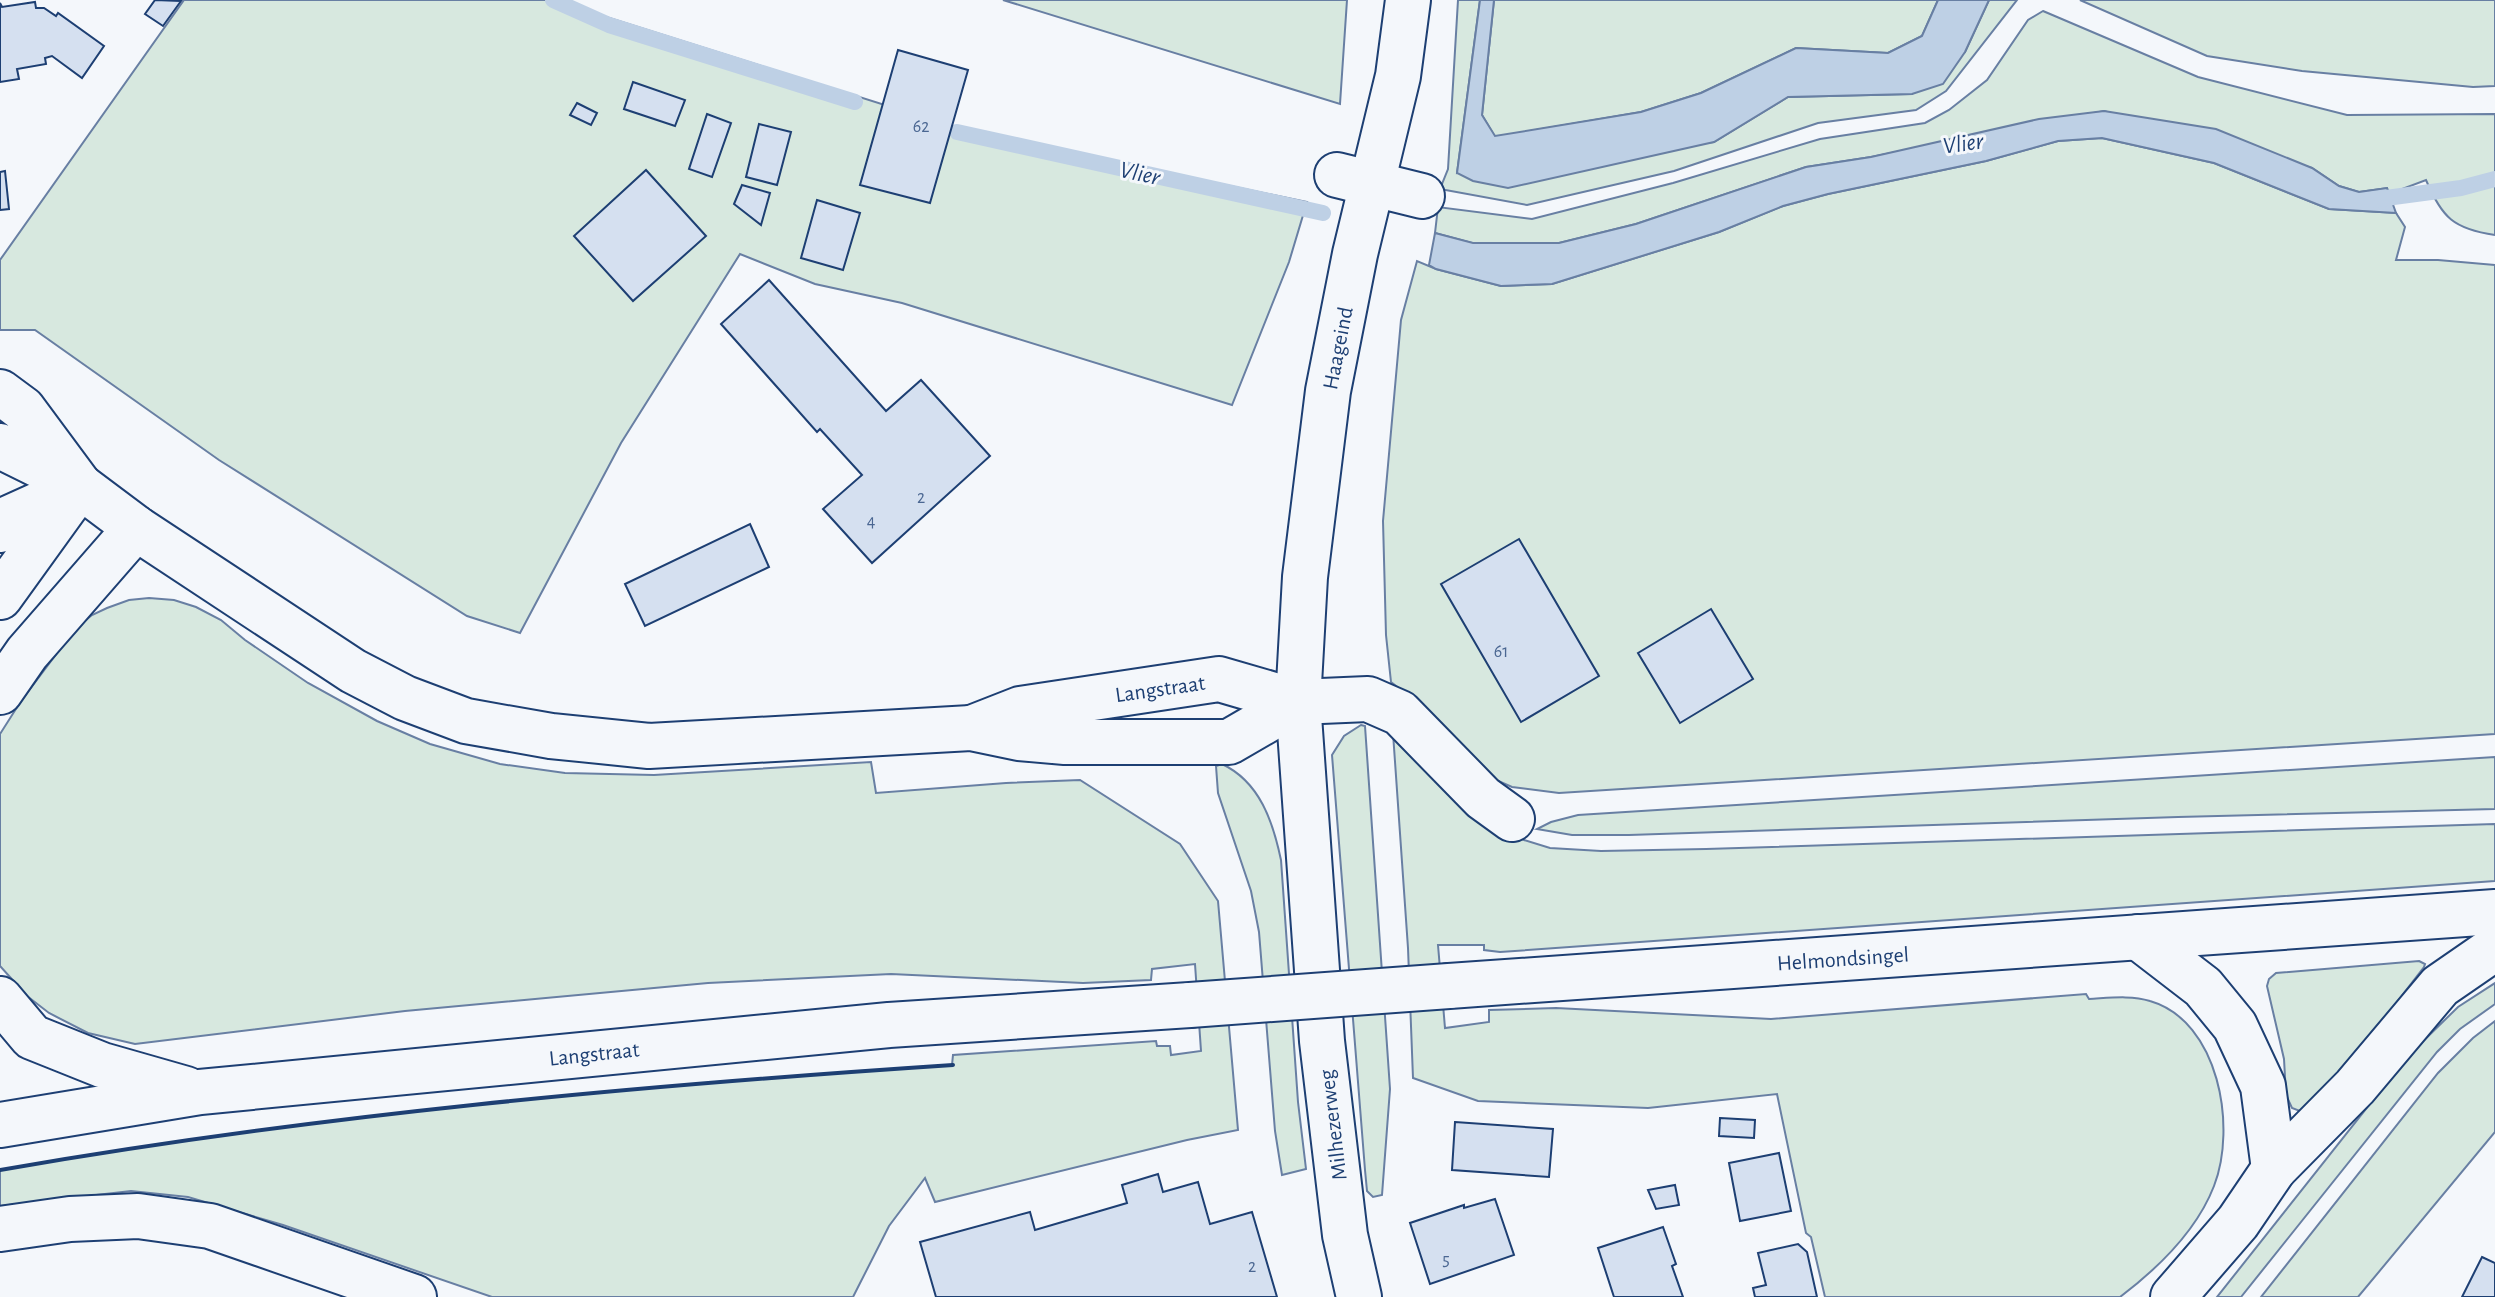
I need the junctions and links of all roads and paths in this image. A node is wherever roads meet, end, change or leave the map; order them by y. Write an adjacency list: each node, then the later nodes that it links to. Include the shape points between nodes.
1 (1408, 0): 2 (main road, Haageind, via 1398,76)
2 (1354, 179): 3 (main road); 11 (main road, Haageind, via 1355,254 1326,405 1305,577)
3 (1422, 196)
4 (0, 392): 6 (main road, via 23,409)
5 (0, 446): 6 (main road)
6 (80, 486): 7 (main road, Langstraat); 8 (main road, via 9,518); 9 (main road)
7 (136, 528): 10 (main road, via 27,653); 12 (main road, Langstraat, via 353,671 466,721 649,746)
8 (0, 530)
9 (0, 597)
10 (0, 692)
11 (1298, 702): 12 (main road, Langstraat, via 1219,679 1020,709); 12 (main road, Langstraat, via 1229,742 1065,742); 13 (main road, via 1368,699 1400,713 1483,798); 17 (main road, Haageind)
12 (971, 728)
13 (1512, 819)
14 (2495, 912): 15 (main road, Helmondsingel)
15 (2138, 937): 19 (main road, Helmondsingel, bridge); 22 (main road, via 2203,987 2235,1026 2263,1086)
16 (2495, 948): 22 (main road, via 2440,986 2355,1087)
17 (1317, 951): 25 (main road, Milhezerweg, via 1345,1235)
18 (0, 999): 20 (main road, via 32,1037 102,1065)
19 (1190, 1005): 20 (main road, Langstraat, via 889,1025)
20 (200, 1092): 21 (main road, Langstraat)
21 (0, 1125)
22 (2274, 1169): 26 (main road, via 2238,1222)
23 (0, 1229): 24 (main road, via 138,1216 210,1226)
24 (414, 1297)
25 (1359, 1297)
26 (2173, 1297)

